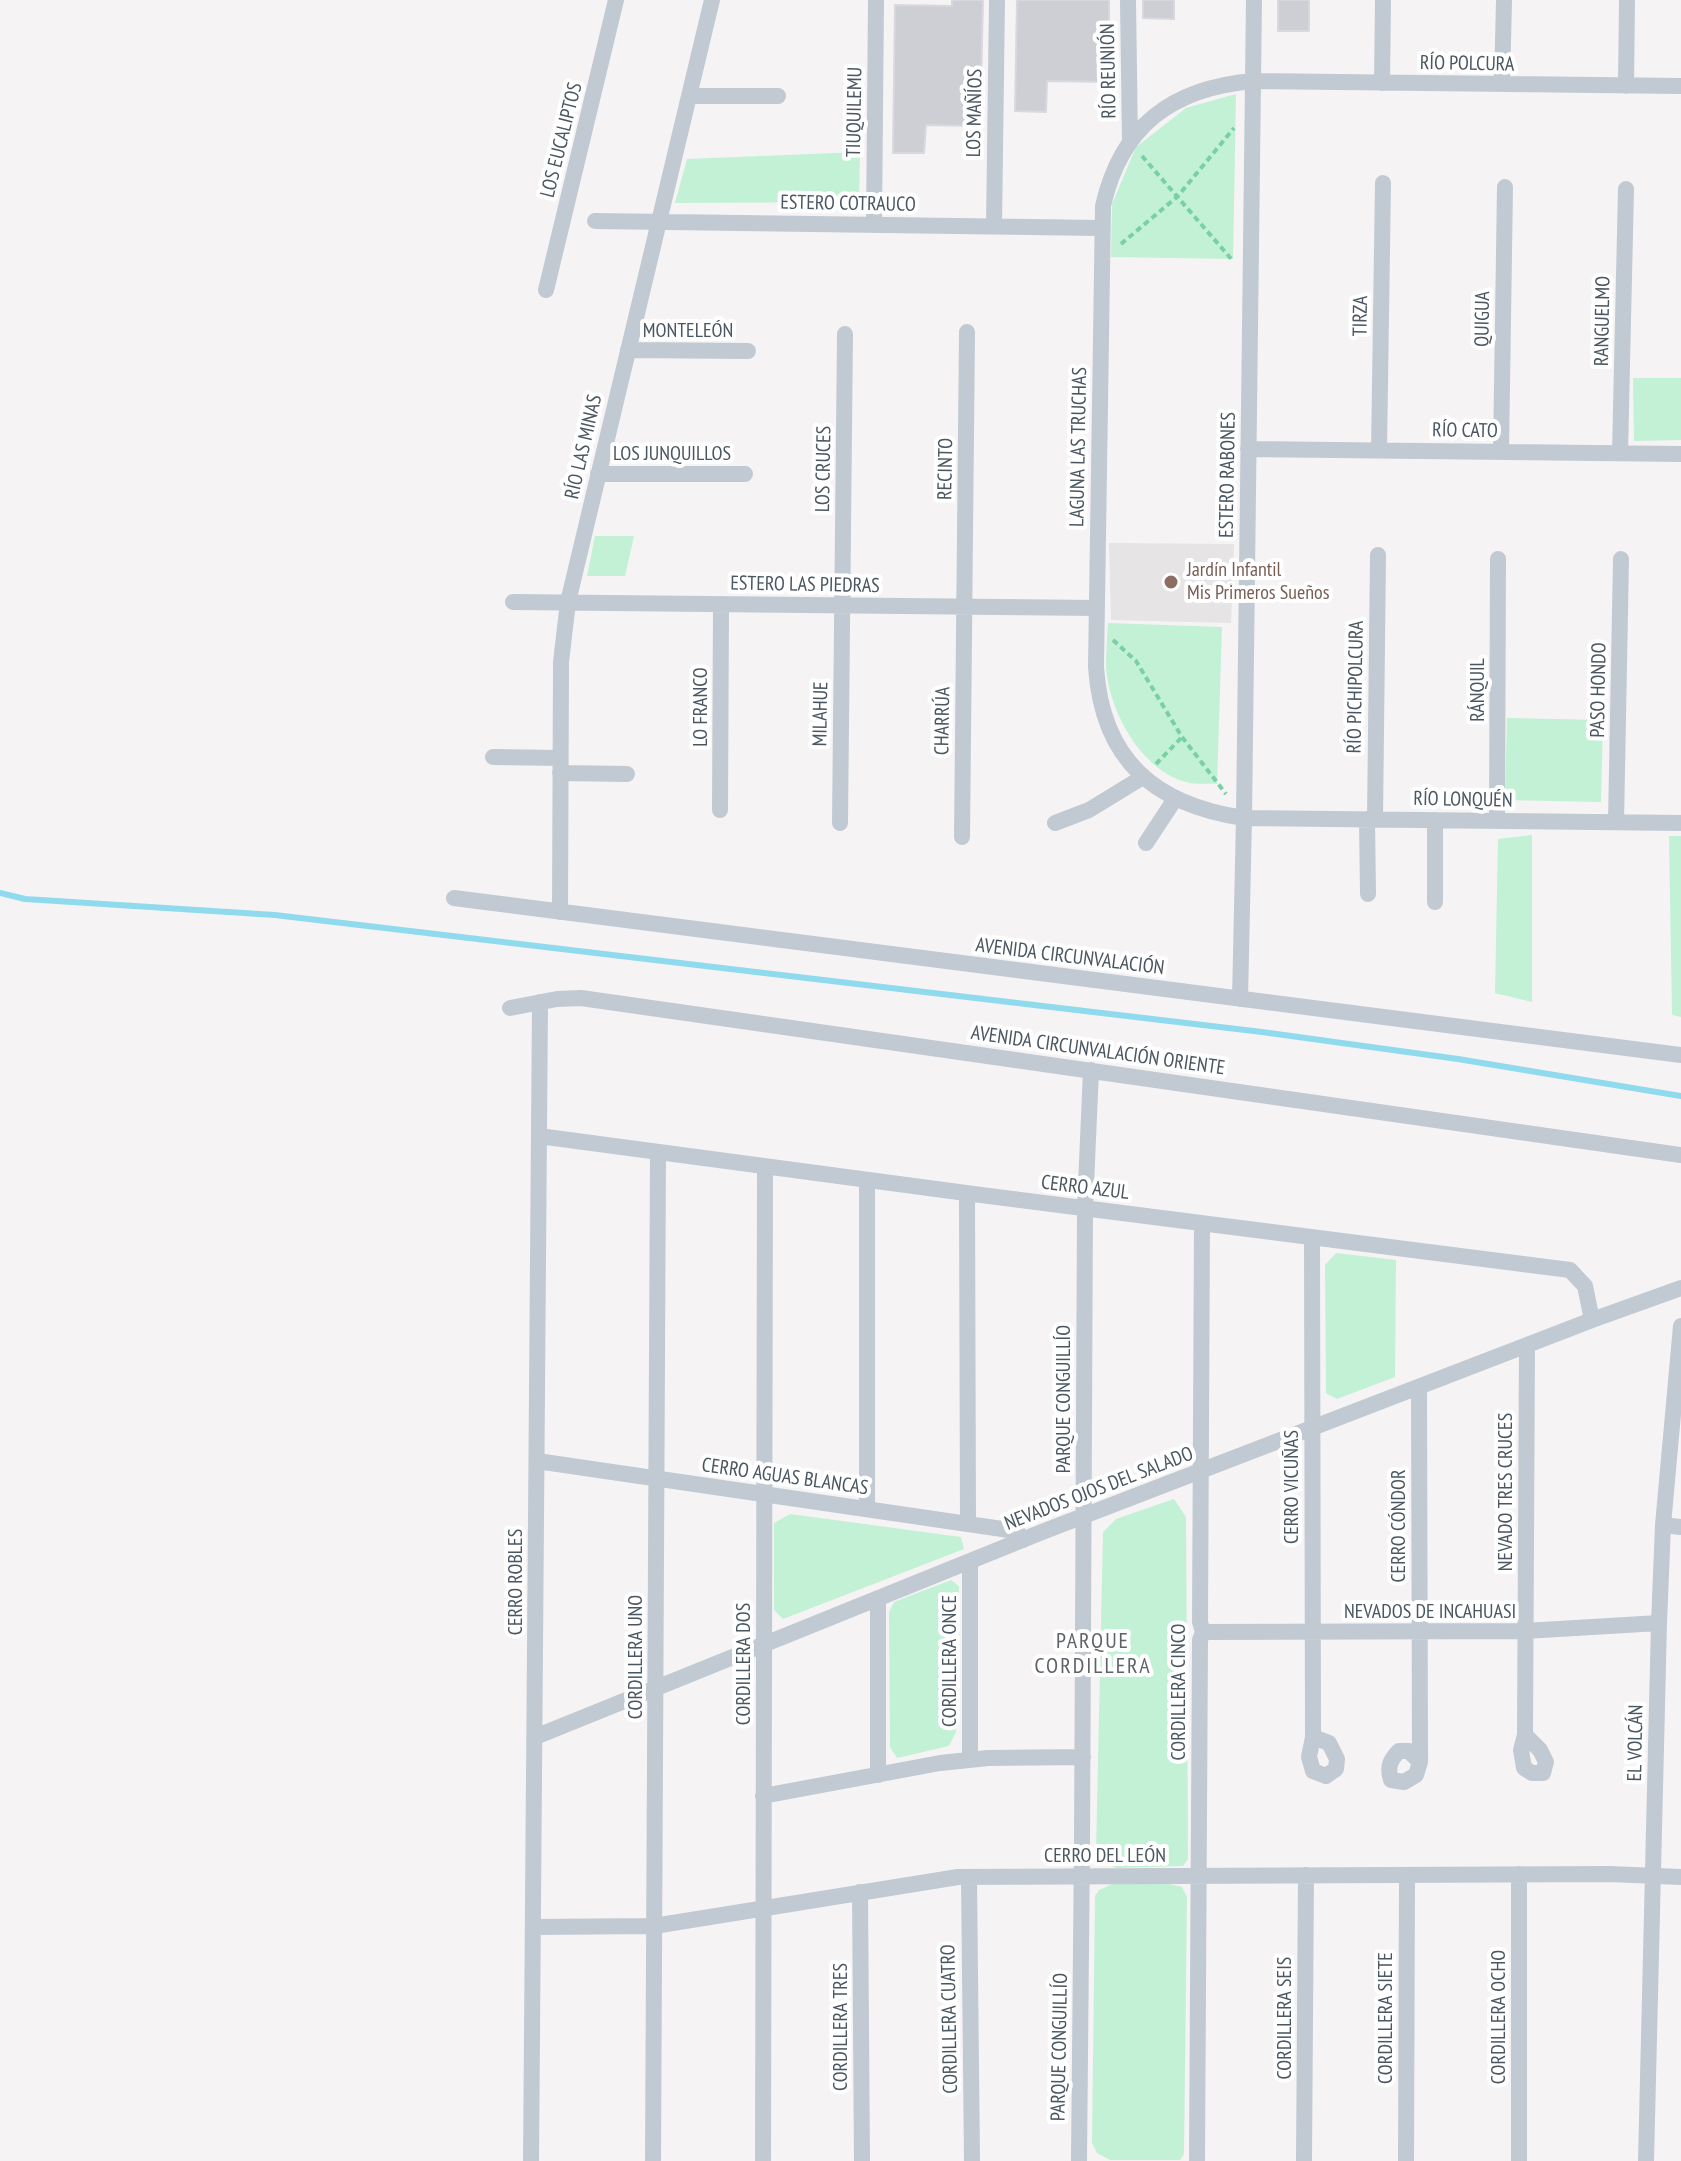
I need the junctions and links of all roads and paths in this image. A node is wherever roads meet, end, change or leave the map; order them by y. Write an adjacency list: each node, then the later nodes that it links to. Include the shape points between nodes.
1 (616, 0): 30 (street, LOS EUCALIPTOS)
2 (712, 0): 15 (street, RÍO LAS MINAS)
3 (876, 0): 25 (street, TIUQUILEMU)
4 (997, 0): 26 (street, LOS MAÑÍOS)
5 (1128, 0): 18 (street, RÍO REUNIÓN)
6 (1254, 0): 10 (street, ESTERO RABONES)
7 (1383, 0): 11 (street)
8 (1504, 0): 12 (street)
9 (1627, 0): 13 (street)
10 (1253, 81): 11 (street, RÍO POLCURA); 17 (street, ESTERO RABONES); 18 (street, LAGUNA LAS TRUCHAS, via 1189,95 1155,116)
11 (1382, 83): 12 (street, RÍO POLCURA)
12 (1502, 84): 13 (street, RÍO POLCURA)
13 (1626, 86): 14 (street, RÍO POLCURA)
14 (1681, 86)
15 (689, 96): 16 (street); 24 (street, RÍO LAS MINAS)
16 (778, 96)
17 (1253, 105): 22 (path); 29 (street, ESTERO RABONES)
18 (1130, 142): 22 (path); 27 (street, LAGUNA LAS TRUCHAS, via 1113,171)
19 (1383, 183): 36 (street, TIRZA)
20 (1505, 187): 37 (street, QUIGUA)
21 (1626, 189): 38 (street, RANGUELMO)
22 (1178, 196): 28 (path); 29 (path)
23 (595, 221): 24 (street, ESTERO COTRAUCO)
24 (659, 222): 25 (street, ESTERO COTRAUCO); 33 (street, RÍO LAS MINAS)
25 (874, 224): 26 (street, ESTERO COTRAUCO)
26 (994, 226): 27 (street, ESTERO COTRAUCO)
27 (1101, 228): 28 (street, LAGUNA LAS TRUCHAS)
28 (1101, 261): 50 (street, LAGUNA LAS TRUCHAS)
29 (1250, 281): 35 (street, ESTERO RABONES)
30 (546, 290)
31 (967, 332): 49 (street, RECINTO)
32 (845, 334): 48 (street, LOS CRUCES)
33 (628, 350): 34 (street, MONTELEÓN); 40 (street, RÍO LAS MINAS)
34 (748, 351)
35 (1248, 449): 36 (street, RÍO CATO); 59 (street, ESTERO RABONES)
36 (1379, 450): 37 (street, RÍO CATO)
37 (1501, 452): 38 (street, RÍO CATO)
38 (1620, 453): 39 (street, RÍO CATO)
39 (1681, 454)
40 (598, 474): 41 (street, LOS JUNQUILLOS); 46 (street, RÍO LAS MINAS)
41 (745, 474)
42 (1378, 555): 60 (street, RÍO PICHIPOLCURA)
43 (1498, 559): 62 (street, RÁNQUIL)
44 (1621, 559): 63 (street, PASO HONDO)
45 (513, 602): 46 (street, ESTERO LAS PIEDRAS)
46 (568, 602): 47 (street, ESTERO LAS PIEDRAS); 54 (street, RÍO LAS MINAS, via 561,662)
47 (721, 604): 48 (street, ESTERO LAS PIEDRAS); 58 (street, LO FRANCO)
48 (842, 605): 49 (street, ESTERO LAS PIEDRAS); 64 (street, MILAHUE)
49 (965, 606): 50 (street, ESTERO LAS PIEDRAS); 67 (street, CHARRÚA)
50 (1097, 608): 51 (street, LAGUNA LAS TRUCHAS)
51 (1097, 626): 52 (path, via 1136,661); 56 (street, LAGUNA LAS TRUCHAS, via 1102,707 1120,747)
52 (1182, 737): 56 (path); 59 (path)
53 (493, 757): 54 (street)
54 (560, 766): 55 (street); 72 (street, RÍO LAS MINAS)
55 (627, 774)
56 (1143, 777): 57 (street, LAGUNA LAS TRUCHAS); 65 (street, via 1089,810)
57 (1175, 799): 59 (street, LAGUNA LAS TRUCHAS); 68 (street)
58 (720, 810)
59 (1244, 818): 60 (street, RÍO LONQUÉN); 73 (street, ESTERO RABONES)
60 (1371, 819): 61 (street, RÍO LONQUÉN); 69 (street, RÍO PICHIPOLCURA)
61 (1435, 820): 62 (street, RÍO LONQUÉN); 71 (street)
62 (1497, 821): 63 (street, RÍO LONQUÉN)
63 (1616, 822): 66 (street, RÍO LONQUÉN)
64 (840, 823)
65 (1055, 823)
66 (1681, 823)
67 (962, 837)
68 (1146, 843)
69 (1368, 894)
70 (454, 898): 72 (street, AVENIDA CIRCUNVALACIÓN)
71 (1435, 902)
72 (560, 912): 73 (street, AVENIDA CIRCUNVALACIÓN)
73 (1240, 999): 76 (street, AVENIDA CIRCUNVALACIÓN)
74 (540, 1002): 75 (street, AVENIDA CIRCUNVALACIÓN ORIENTE); 77 (street, AVENIDA CIRCUNVALACIÓN ORIENTE, via 581,998); 78 (street, CERRO ROBLES)
75 (510, 1008)
76 (1681, 1055)
77 (1091, 1070): 80 (street, AVENIDA CIRCUNVALACIÓN ORIENTE); 84 (street, PARQUE CONGUILLÍO)
78 (539, 1136): 79 (street, CERRO AZUL); 93 (street, CERRO ROBLES)
79 (658, 1152): 81 (street, CERRO AZUL); 95 (street, CORDILLERA UNO)
80 (1681, 1155)
81 (765, 1167): 82 (street, CERRO AZUL); 96 (street, CORDILLERA DOS)
82 (867, 1180): 83 (street, CERRO AZUL); 97 (street)
83 (967, 1193): 84 (street, CERRO AZUL); 99 (street)
84 (1085, 1208): 85 (street, CERRO AZUL); 98 (street, PARQUE CONGUILLÍO)
85 (1202, 1223): 86 (street, CERRO AZUL); 94 (street, CORDILLERA CINCO)
86 (1312, 1237): 88 (street, CERRO AZUL, via 1570,1270 1585,1286); 92 (street, CERRO VICUÑAS)
87 (1681, 1288): 88 (street, NEVADOS OJOS DEL SALADO)
88 (1592, 1320): 90 (street, NEVADOS OJOS DEL SALADO)
89 (1681, 1326): 100 (street, EL VOLCÁN)
90 (1527, 1345): 91 (street, NEVADOS OJOS DEL SALADO); 106 (street, NEVADO TRES CRUCES)
91 (1419, 1387): 92 (street, NEVADOS OJOS DEL SALADO); 109 (street, CERRO CÓNDOR)
92 (1312, 1428): 94 (street, NEVADOS OJOS DEL SALADO); 108 (street, CERRO VICUÑAS)
93 (537, 1461): 95 (street, CERRO AGUAS BLANCAS); 113 (street, CERRO ROBLES)
94 (1200, 1472): 98 (street, NEVADOS OJOS DEL SALADO); 107 (street, CORDILLERA CINCO)
95 (656, 1479): 96 (street, CERRO AGUAS BLANCAS); 111 (street, CORDILLERA UNO)
96 (764, 1494): 97 (street, CERRO AGUAS BLANCAS); 110 (street, CORDILLERA DOS)
97 (867, 1509): 99 (street, CERRO AGUAS BLANCAS)
98 (1084, 1516): 102 (street, NEVADOS OJOS DEL SALADO); 115 (street, PARQUE CONGUILLÍO)
99 (968, 1524): 102 (street, CERRO AGUAS BLANCAS, via 1009,1530)
100 (1663, 1525): 101 (street); 105 (street, EL VOLCÁN)
101 (1681, 1527)
102 (1023, 1540): 103 (street, NEVADOS OJOS DEL SALADO)
103 (970, 1561): 104 (street, NEVADOS OJOS DEL SALADO); 116 (street, CORDILLERA ONCE)
104 (878, 1598): 110 (street, NEVADOS OJOS DEL SALADO); 118 (street)
105 (1659, 1623): 106 (street, NEVADOS DE INCAHUASI); 123 (street, EL VOLCÁN)
106 (1525, 1631): 109 (street, NEVADOS DE INCAHUASI); 112 (street, NEVADO TRES CRUCES)
107 (1203, 1632): 108 (street, NEVADOS DE INCAHUASI); 125 (street, CORDILLERA CINCO)
108 (1312, 1632): 109 (street, NEVADOS DE INCAHUASI); 114 (street, CERRO VICUÑAS)
109 (1419, 1632): 117 (street, CERRO CÓNDOR)
110 (764, 1645): 111 (street, NEVADOS OJOS DEL SALADO); 119 (street, CORDILLERA DOS)
111 (655, 1689): 113 (street, NEVADOS OJOS DEL SALADO); 130 (street, CORDILLERA UNO)
112 (1525, 1735)
113 (535, 1737): 131 (street, CERRO ROBLES)
114 (1313, 1737)
115 (1083, 1757): 116 (street); 124 (street, PARQUE CONGUILLÍO)
116 (970, 1760): 118 (street)
117 (1420, 1762)
118 (878, 1775): 119 (street)
119 (763, 1796): 129 (street, CORDILLERA DOS)
120 (1519, 1874): 122 (street, CERRO DEL LEÓN); 123 (street, CERRO DEL LEÓN); 141 (street, CORDILLERA OCHO)
121 (1306, 1875): 122 (street, CERRO DEL LEÓN); 125 (street, CERRO DEL LEÓN); 139 (street, CORDILLERA SEIS)
122 (1407, 1875): 140 (street, CORDILLERA SIETE)
123 (1652, 1875): 127 (street, CERRO DEL LEÓN); 142 (street, EL VOLCÁN)
124 (1082, 1876): 125 (street, CERRO DEL LEÓN); 126 (street, CERRO DEL LEÓN); 137 (street, PARQUE CONGUILLÍO)
125 (1198, 1876): 138 (street, CORDILLERA CINCO)
126 (969, 1877): 128 (street, CERRO DEL LEÓN); 136 (street, CORDILLERA CUATRO)
127 (1681, 1877)
128 (860, 1892): 129 (street, CERRO DEL LEÓN); 135 (street, CORDILLERA TRES)
129 (763, 1907): 130 (street, CERRO DEL LEÓN); 134 (street, CORDILLERA DOS)
130 (654, 1926): 131 (street, CERRO DEL LEÓN); 133 (street, CORDILLERA UNO)
131 (533, 1927): 132 (street, CERRO ROBLES)
132 (531, 2161)
133 (653, 2161)
134 (763, 2161)
135 (862, 2161)
136 (972, 2161)
137 (1079, 2161)
138 (1197, 2161)
139 (1304, 2161)
140 (1406, 2161)
141 (1519, 2161)
142 (1646, 2161)

